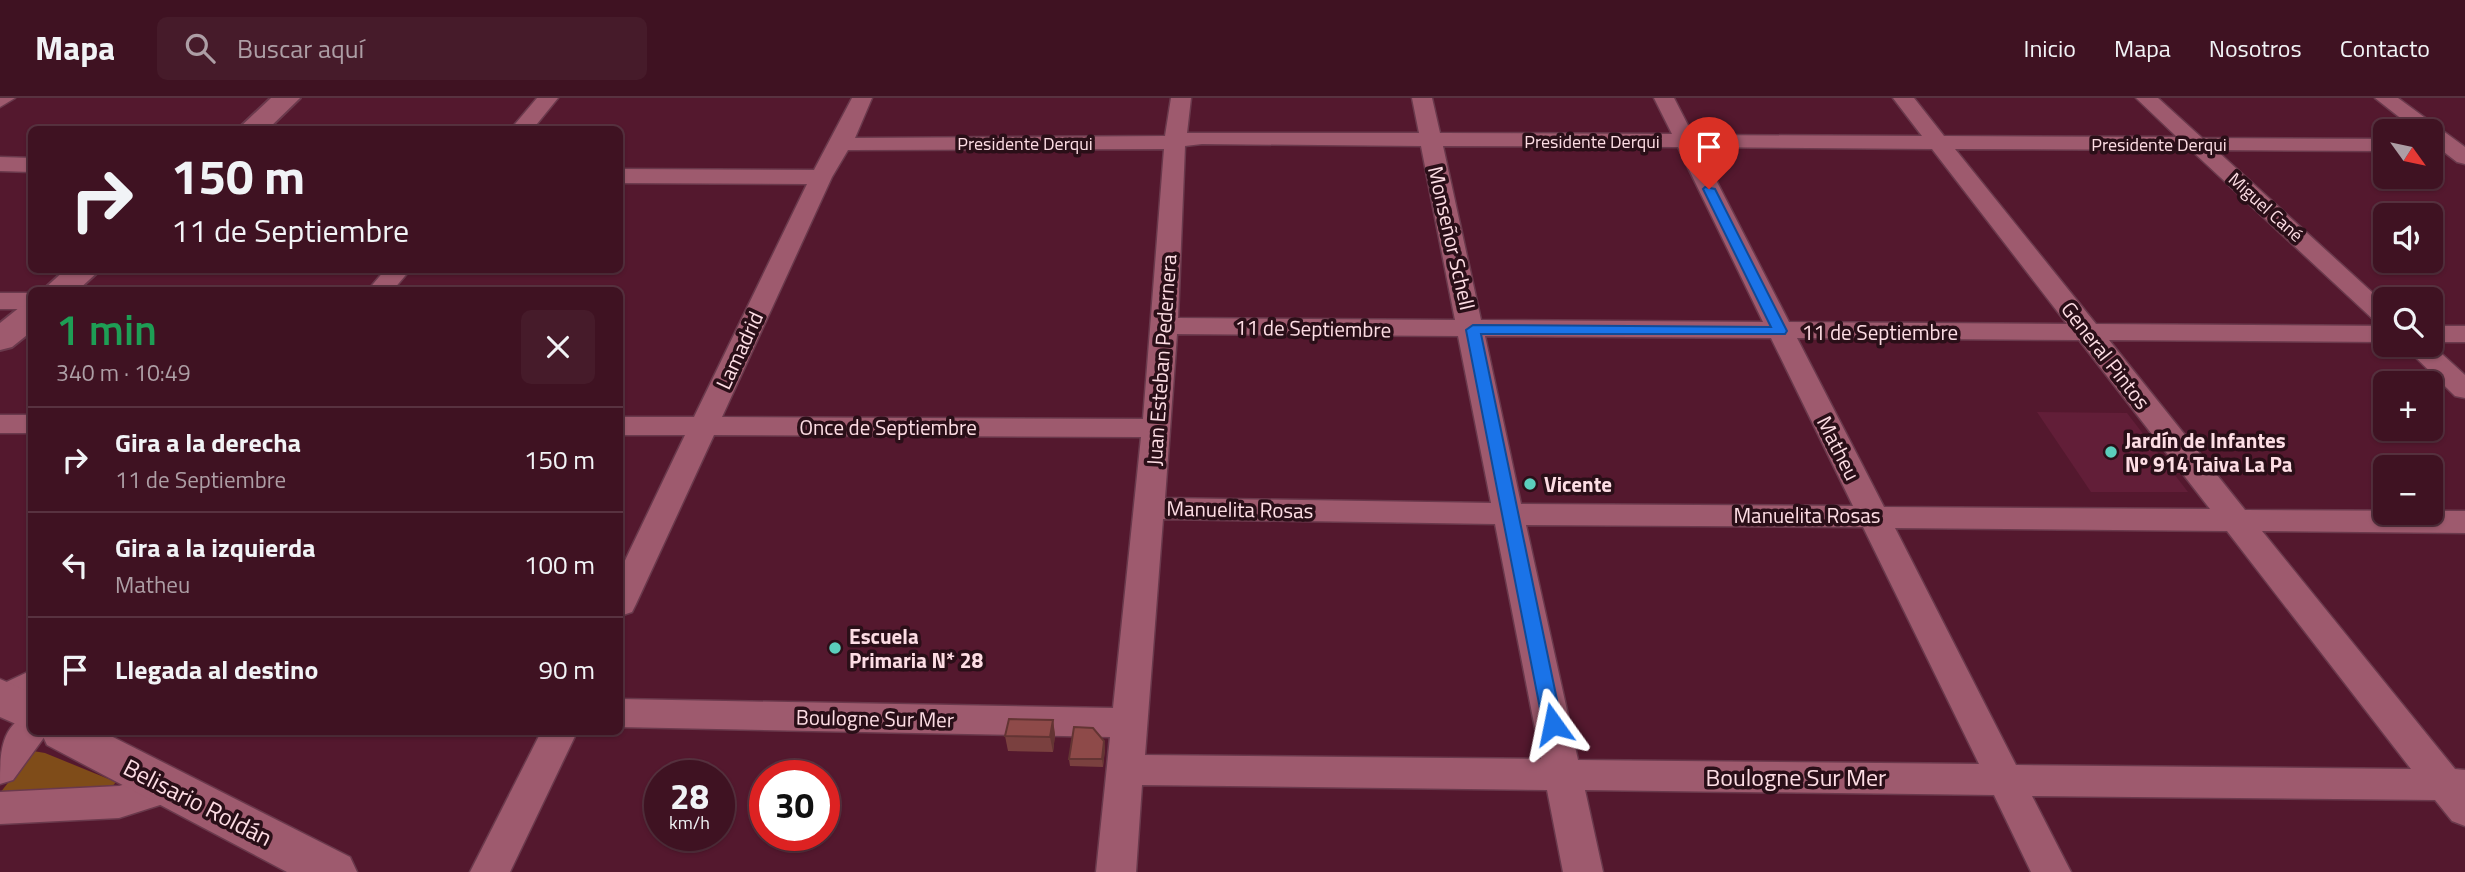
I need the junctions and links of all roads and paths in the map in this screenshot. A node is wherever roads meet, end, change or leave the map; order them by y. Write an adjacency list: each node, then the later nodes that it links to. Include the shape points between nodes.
1 (5, 98): 11 (street)
2 (287, 98): 13 (main road)
3 (548, 98): 14 (street)
4 (862, 98): 19 (street, Lamadrid)
5 (1181, 98): 16 (street, Juan Esteban Pedernera)
6 (1422, 98): 15 (street, Monseñor Schell)
7 (1664, 98): 17 (street, Matheu)
8 (1903, 98): 18 (street, General Pintos)
9 (2146, 98): 20 (street, Miguel Cané)
10 (2385, 98): 12 (street)
11 (0, 101)
12 (2413, 119)
13 (255, 126)
14 (524, 126)
15 (1430, 141): 16 (street, Presidente Derqui, via 1202,138); 17 (street, Presidente Derqui); 35 (street, Monseñor Schell)
16 (1175, 142): 19 (street, Presidente Derqui); 34 (street, Juan Esteban Pedernera)
17 (1685, 142): 18 (street, Presidente Derqui); 36 (street, Matheu)
18 (1939, 143): 20 (street, Presidente Derqui); 37 (street, General Pintos)
19 (841, 144): 25 (street, Lamadrid)
20 (2196, 144): 21 (street, Presidente Derqui); 32 (street, Miguel Cané)
21 (2373, 145)
22 (0, 164): 23 (street)
23 (28, 165)
24 (623, 176): 25 (street)
25 (821, 177): 47 (street, Lamadrid)
26 (80, 273): 28 (main road)
27 (395, 273): 29 (street)
28 (63, 287)
29 (383, 287)
30 (0, 301): 31 (street)
31 (28, 301)
32 (2373, 306)
33 (28, 317): 41 (main road)
34 (1165, 326): 35 (street, 11 de Septiembre); 48 (street, Juan Esteban Pedernera)
35 (1473, 330): 36 (street, 11 de Septiembre); 50 (street, Monseñor Schell)
36 (1780, 331): 37 (street, 11 de Septiembre); 51 (street, Matheu)
37 (2088, 332): 38 (street, 11 de Septiembre); 52 (street, General Pintos)
38 (2373, 334)
39 (2443, 334): 40 (street)
40 (2465, 334)
41 (0, 340)
42 (2429, 357): 43 (street)
43 (2465, 390)
44 (0, 424): 45 (street)
45 (28, 424)
46 (623, 426): 47 (street, Once de Septiembre)
47 (703, 427): 48 (street, Once de Septiembre); 54 (street, Lamadrid)
48 (1156, 428): 49 (street, Juan Esteban Pedernera)
49 (1149, 508): 50 (street, Manuelita Rosas); 57 (street, Juan Esteban Pedernera)
50 (1508, 514): 51 (street, Manuelita Rosas); 62 (street, Monseñor Schell)
51 (1873, 516): 52 (street, Manuelita Rosas); 63 (street, Matheu)
52 (2236, 519): 53 (street, Manuelita Rosas); 65 (street, General Pintos)
53 (2465, 522)
54 (623, 598)
55 (20, 704): 60 (street)
56 (623, 713): 57 (street, Boulogne Sur Mer)
57 (1131, 723): 61 (street, Juan Esteban Pedernera)
58 (70, 735): 64 (street, Belisario Roldán)
59 (558, 735): 68 (street)
60 (0, 769)
61 (1128, 770): 62 (street, Boulogne Sur Mer); 69 (street, Juan Esteban Pedernera)
62 (1564, 776): 63 (street, Boulogne Sur Mer); 70 (street, Monseñor Schell)
63 (2005, 779): 65 (street, Boulogne Sur Mer); 71 (street, Matheu)
64 (169, 787): 66 (street, via 119,802); 67 (street, Belisario Roldán)
65 (2459, 793)
66 (0, 808)
67 (333, 872)
68 (491, 872)
69 (1116, 872)
70 (1583, 872)
71 (2051, 872)

